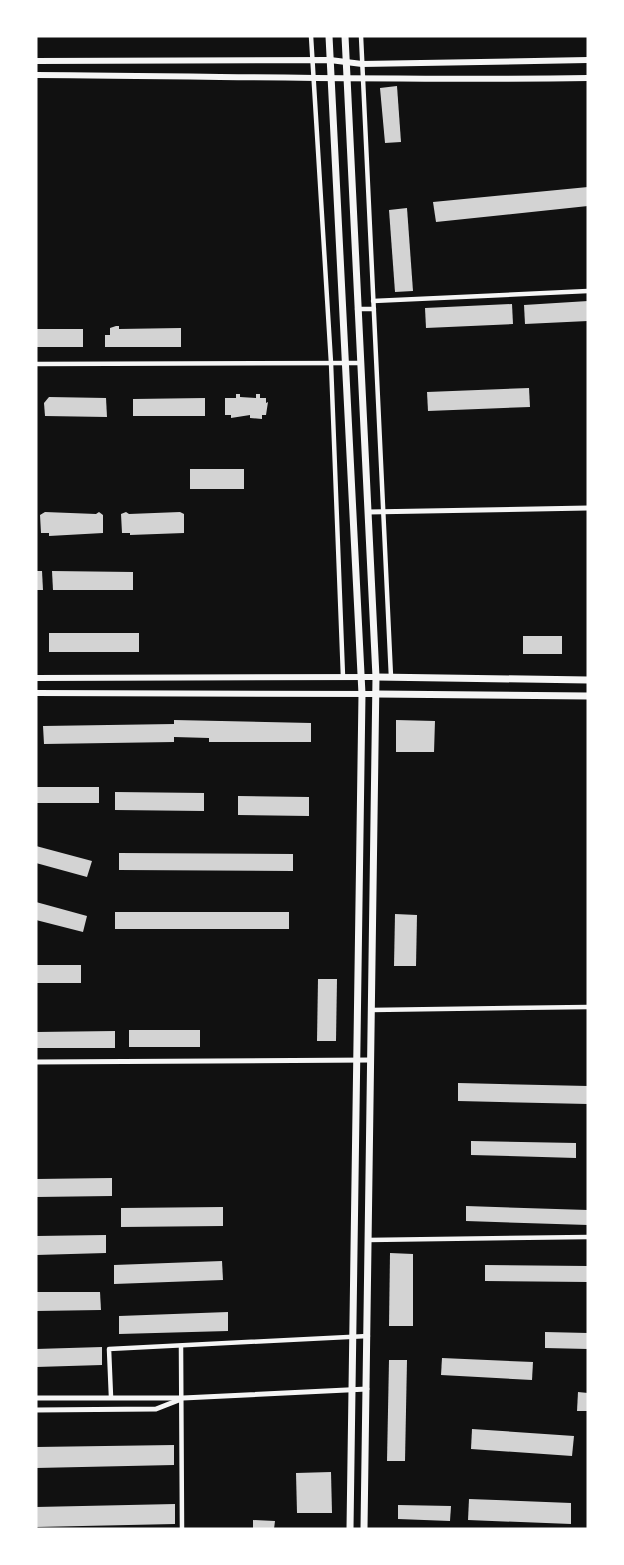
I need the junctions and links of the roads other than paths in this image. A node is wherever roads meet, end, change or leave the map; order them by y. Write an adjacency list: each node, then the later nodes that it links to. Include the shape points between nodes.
1 (311, 36): 9 (street)
2 (329, 36): 5 (main road)
3 (345, 36): 6 (main road)
4 (361, 36): 10 (street)
5 (330, 60): 6 (main road); 9 (main road); 13 (main road)
6 (346, 60): 10 (main road); 14 (main road)
7 (588, 60): 10 (main road)
8 (36, 61): 9 (main road)
9 (312, 61): 12 (street)
10 (362, 64): 16 (street)
11 (36, 75): 12 (main road)
12 (314, 76): 13 (main road); 21 (street)
13 (331, 76): 14 (main road); 22 (main road)
14 (346, 77): 16 (main road); 19 (main road)
15 (588, 78): 16 (main road)
16 (363, 80): 18 (street)
17 (588, 291): 18 (street)
18 (373, 301): 20 (street)
19 (357, 309): 20 (street); 23 (main road)
20 (374, 309): 27 (street)
21 (331, 363): 22 (street); 24 (street); 28 (street)
22 (345, 363): 23 (street); 29 (main road)
23 (360, 363): 26 (main road)
24 (36, 364)
25 (588, 508): 27 (street)
26 (368, 512): 27 (street); 30 (main road)
27 (383, 512): 31 (street)
28 (343, 677): 29 (main road); 32 (main road)
29 (361, 677): 30 (main road); 35 (main road)
30 (376, 677): 31 (main road); 36 (main road)
31 (391, 677): 33 (main road)
32 (36, 678)
33 (588, 680)
34 (36, 693): 35 (main road)
35 (362, 694): 36 (main road); 40 (main road)
36 (376, 694): 37 (main road); 39 (main road)
37 (588, 696)
38 (588, 1007): 39 (street)
39 (371, 1010): 41 (main road)
40 (355, 1060): 41 (street); 42 (street); 46 (main road)
41 (372, 1060): 44 (main road)
42 (36, 1062)
43 (588, 1237): 44 (street)
44 (368, 1240): 45 (main road)
45 (368, 1336): 46 (street); 49 (main road)
46 (353, 1337): 47 (street); 48 (main road)
47 (181, 1347): 50 (street, via 109,1349); 52 (street)
48 (352, 1389): 49 (street); 52 (street); 55 (main road)
49 (367, 1389): 56 (main road)
50 (111, 1397): 51 (street); 52 (street)
51 (36, 1398)
52 (183, 1398): 53 (street, via 156,1409); 54 (street)
53 (36, 1410)
54 (182, 1529)
55 (350, 1529)
56 (364, 1529)

